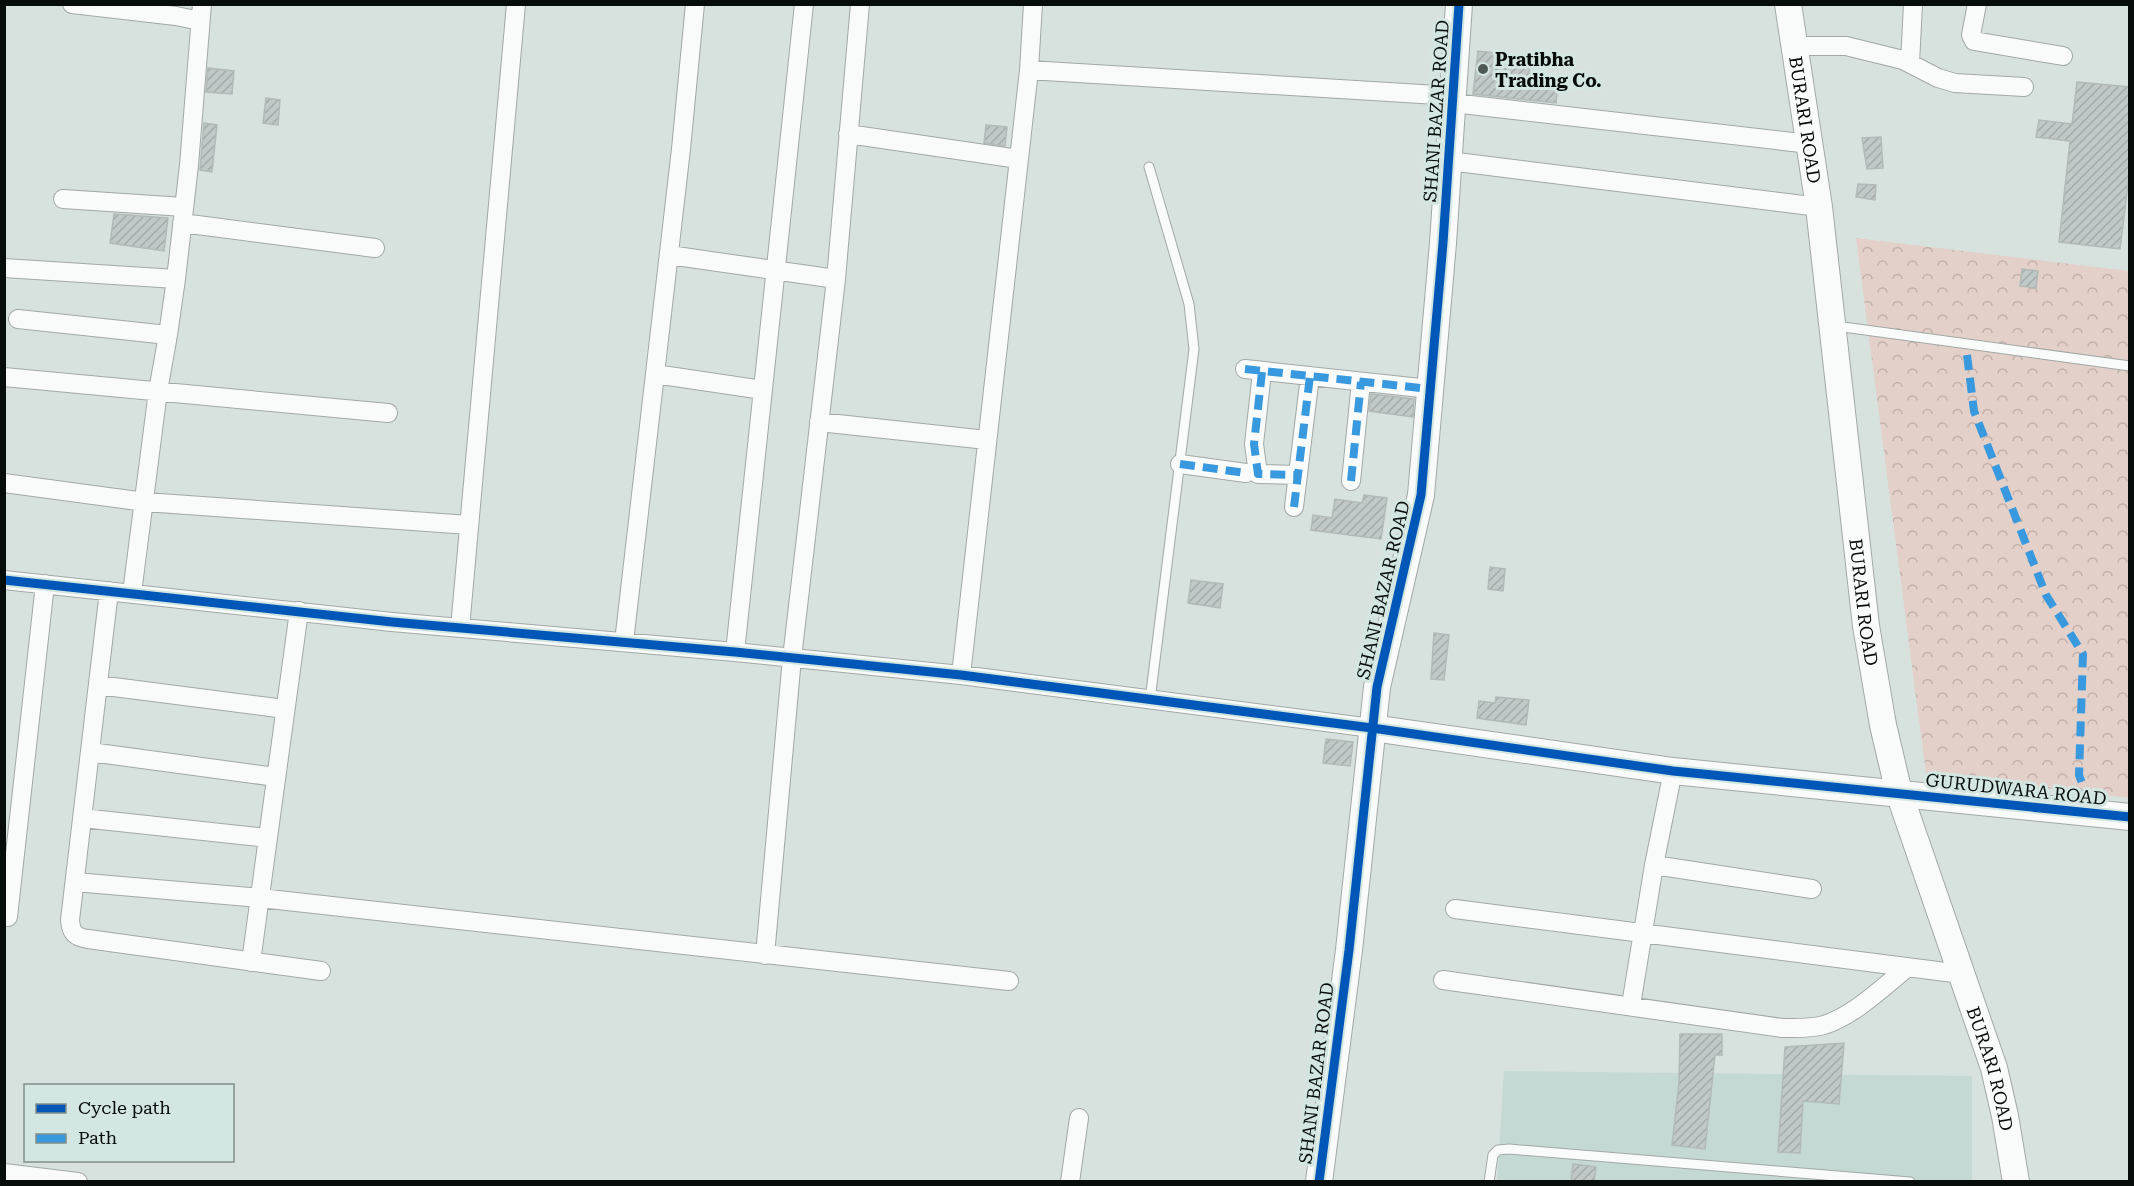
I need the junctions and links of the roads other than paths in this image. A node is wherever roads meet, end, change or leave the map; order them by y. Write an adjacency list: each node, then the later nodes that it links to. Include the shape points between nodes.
1 (72, 4): 11 (street, via 176,16)
2 (516, 4): 53 (street)
3 (695, 4): 27 (street)
4 (804, 4): 29 (street)
5 (860, 4): 18 (street)
6 (1033, 4): 15 (street)
7 (1459, 4): 17 (street, SHANI BAZAR ROAD)
8 (1788, 4): 12 (street, BURARI ROAD)
9 (1913, 4): 14 (street)
10 (1977, 4): 13 (street, via 1971,35 1974,41)
11 (201, 13): 25 (street)
12 (1795, 46): 14 (street, via 1846,46); 19 (street, BURARI ROAD)
13 (2063, 56)
14 (1910, 63): 16 (street, via 1955,83)
15 (1029, 70): 17 (street); 20 (street)
16 (2024, 87)
17 (1454, 99): 19 (street); 21 (street, SHANI BAZAR ROAD)
18 (848, 134): 20 (street); 31 (street)
19 (1810, 144): 24 (street, BURARI ROAD)
20 (1019, 159): 45 (street)
21 (1449, 161): 24 (street); 40 (street, SHANI BAZAR ROAD)
22 (1149, 167): 46 (lane, via 1189,303 1194,349)
23 (63, 200): 25 (street)
24 (1819, 207): 33 (street, BURARI ROAD)
25 (183, 215): 26 (street); 30 (street)
26 (375, 248)
27 (669, 255): 29 (street); 36 (street)
28 (4, 268): 30 (street)
29 (776, 270): 31 (street); 41 (street)
30 (176, 279): 34 (street)
31 (836, 279): 44 (street)
32 (18, 319): 34 (street)
33 (1833, 326): 35 (lane); 71 (street, BURARI ROAD, via 1866,626)
34 (168, 335): 42 (street)
35 (2130, 366)
36 (655, 374): 41 (street); 60 (street)
37 (1310, 376): 39 (street); 48 (street); 48 (street, via 1253,370 1258,474)
38 (4, 377): 42 (street)
39 (1361, 382): 40 (street); 49 (street)
40 (1430, 389): 67 (street, SHANI BAZAR ROAD, via 1421,495 1377,687)
41 (763, 390): 61 (street)
42 (158, 391): 43 (street); 51 (street)
43 (388, 413)
44 (819, 422): 45 (street); 62 (street)
45 (987, 440): 63 (street)
46 (1180, 464): 47 (street); 65 (lane)
47 (1246, 473)
48 (1298, 475): 52 (street)
49 (1351, 481)
50 (4, 483): 51 (street)
51 (145, 502): 53 (street); 57 (street)
52 (1294, 507)
53 (469, 525): 59 (street)
54 (4, 580): 55 (street)
55 (45, 584): 56 (street); 80 (street)
56 (109, 591): 57 (street); 64 (street)
57 (132, 593): 58 (street)
58 (298, 611): 59 (street); 66 (street)
59 (460, 627): 60 (street)
60 (624, 642): 61 (street)
61 (735, 652): 62 (street)
62 (792, 658): 63 (street); 82 (street)
63 (961, 675): 65 (street)
64 (98, 685): 66 (street); 68 (street)
65 (1150, 700): 67 (street)
66 (285, 709): 70 (street)
67 (1372, 728): 69 (street, GURUDWARA ROAD); 94 (street, SHANI BAZAR ROAD)
68 (90, 752): 70 (street); 73 (street)
69 (1673, 771): 71 (street, GURUDWARA ROAD); 75 (street)
70 (276, 777): 74 (street)
71 (1899, 793): 72 (street, GURUDWARA ROAD); 86 (street, BURARI ROAD)
72 (2130, 817)
73 (82, 818): 74 (street); 76 (street)
74 (268, 838): 78 (street)
75 (1654, 865): 77 (street); 81 (street)
76 (75, 882): 78 (street); 83 (street, via 70,920 71,931 77,937)
77 (1812, 889)
78 (260, 898): 82 (street); 83 (street)
79 (1455, 909): 81 (street)
80 (8, 917)
81 (1642, 933): 84 (street); 89 (street)
82 (765, 955): 88 (street)
83 (251, 962): 85 (street)
84 (1908, 967): 86 (street); 89 (street, via 1835,1020 1805,1028 1782,1028)
85 (321, 971)
86 (1961, 974): 97 (street, BURARI ROAD, via 1994,1068)
87 (1443, 980): 89 (street)
88 (1009, 981)
89 (1631, 1005)
90 (1079, 1118): 93 (street)
91 (10, 1176): 92 (street)
92 (78, 1182)
93 (1070, 1182)
94 (1318, 1182)
95 (1489, 1182): 96 (lane, via 1493,1155 1509,1149)
96 (1910, 1182)
97 (2016, 1182)

